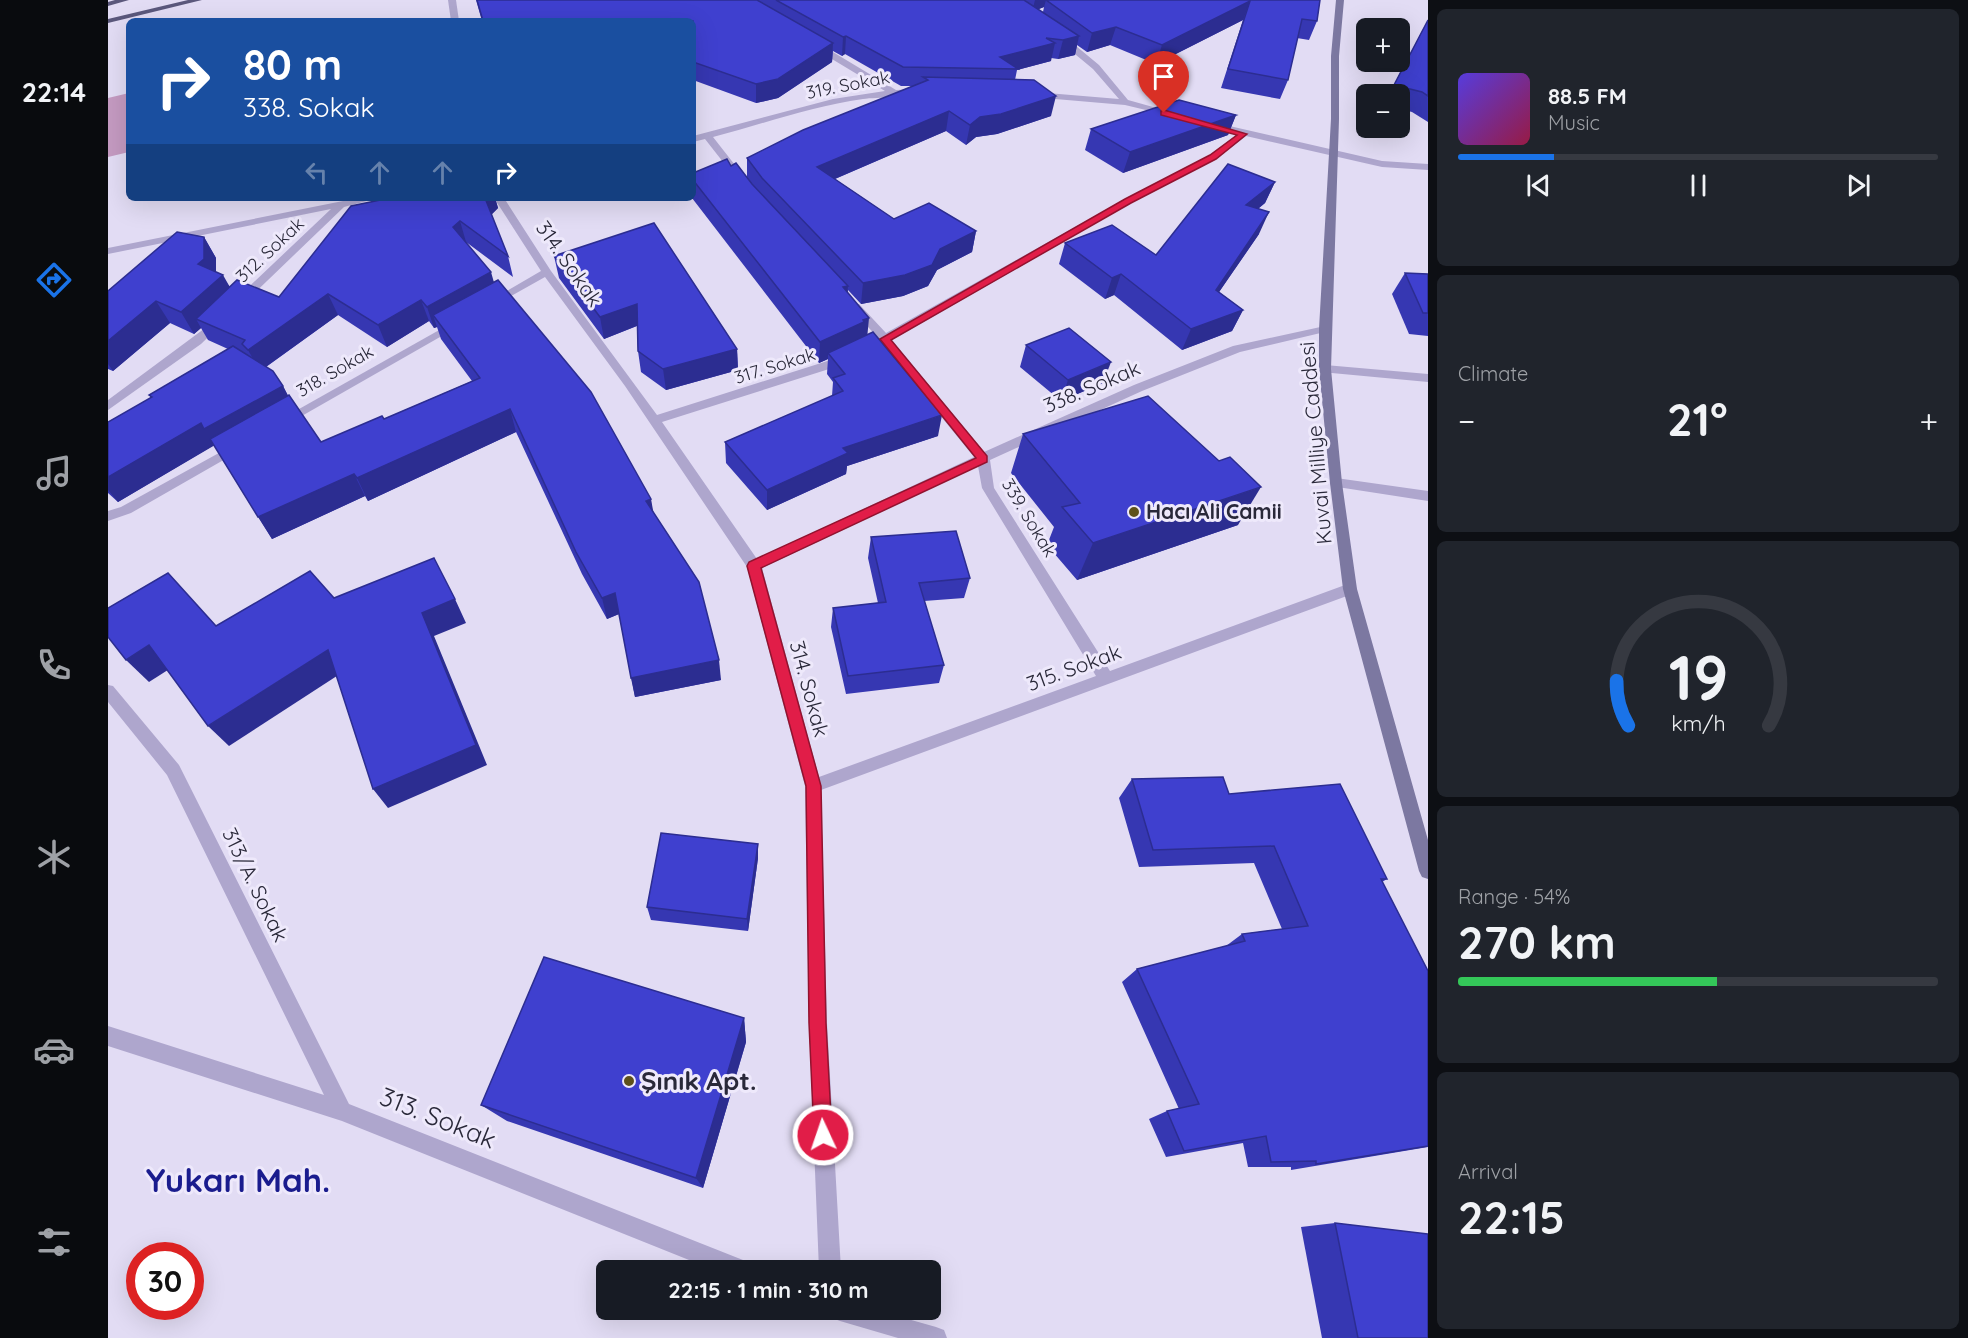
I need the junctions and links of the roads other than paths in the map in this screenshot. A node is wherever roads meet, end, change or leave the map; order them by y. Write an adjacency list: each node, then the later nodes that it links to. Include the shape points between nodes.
1 (125, 0): 5 (main road)
2 (198, 0): 7 (main road)
3 (452, 0): 6 (street)
4 (1340, 0): 19 (street, Kuvai Milliye Caddesi)
5 (108, 4)
6 (455, 18)
7 (108, 21)
8 (1050, 30): 13 (street, via 1094,63)
9 (802, 38): 10 (street)
10 (892, 91): 11 (street, 319. Sokak); 17 (street, 319. Sokak, via 836,100)
11 (926, 92)
12 (1028, 95): 13 (street)
13 (1125, 102): 14 (street)
14 (1179, 117)
15 (1200, 122): 16 (street)
16 (1243, 134): 19 (street); 31 (street, 317. Sokak, via 1213,157 1118,206)
17 (708, 136): 18 (street, 319. Sokak); 21 (street)
18 (696, 138)
19 (1331, 153): 20 (street, via 1382,164); 30 (street, Kuvai Milliye Caddesi)
20 (1428, 167)
21 (743, 183)
22 (361, 201): 24 (street)
23 (502, 201): 26 (street, 314. Sokak)
24 (340, 206): 25 (street); 34 (street, 312. Sokak, via 197,342)
25 (108, 251)
26 (547, 272): 28 (street); 35 (street, 314. Sokak)
27 (845, 296): 31 (street, 339. Sokak)
28 (486, 306)
29 (465, 318): 36 (street, 318. Sokak)
30 (1325, 329): 32 (street, Kuvai Milliye Caddesi); 38 (street, 338. Sokak, via 1226,354 1117,397)
31 (885, 339): 35 (street, 317. Sokak, via 834,365); 38 (street, 339. Sokak)
32 (1325, 369): 33 (street); 39 (street, Kuvai Milliye Caddesi)
33 (1428, 378)
34 (108, 406)
35 (655, 420): 42 (street, 314. Sokak)
36 (270, 429)
37 (249, 440): 41 (street, via 126,510)
38 (983, 459): 42 (street, 338. Sokak); 44 (street, 339. Sokak, via 988,488)
39 (1336, 483): 40 (street); 43 (street, Kuvai Milliye Caddesi)
40 (1428, 496)
41 (108, 516)
42 (754, 566): 46 (street, 314. Sokak)
43 (1350, 589): 44 (street, 315. Sokak); 47 (street, Kuvai Milliye Caddesi)
44 (1106, 678): 46 (street, 315. Sokak)
45 (108, 691): 49 (street, 313/A. Sokak, via 173,770)
46 (813, 786): 51 (street, 314. Sokak, via 818,1023)
47 (1428, 871)
48 (108, 1036): 49 (street, 313. Sokak)
49 (342, 1111): 50 (street, 313. Sokak)
50 (715, 1260)
51 (830, 1260)
52 (874, 1320): 53 (street)
53 (936, 1338)

